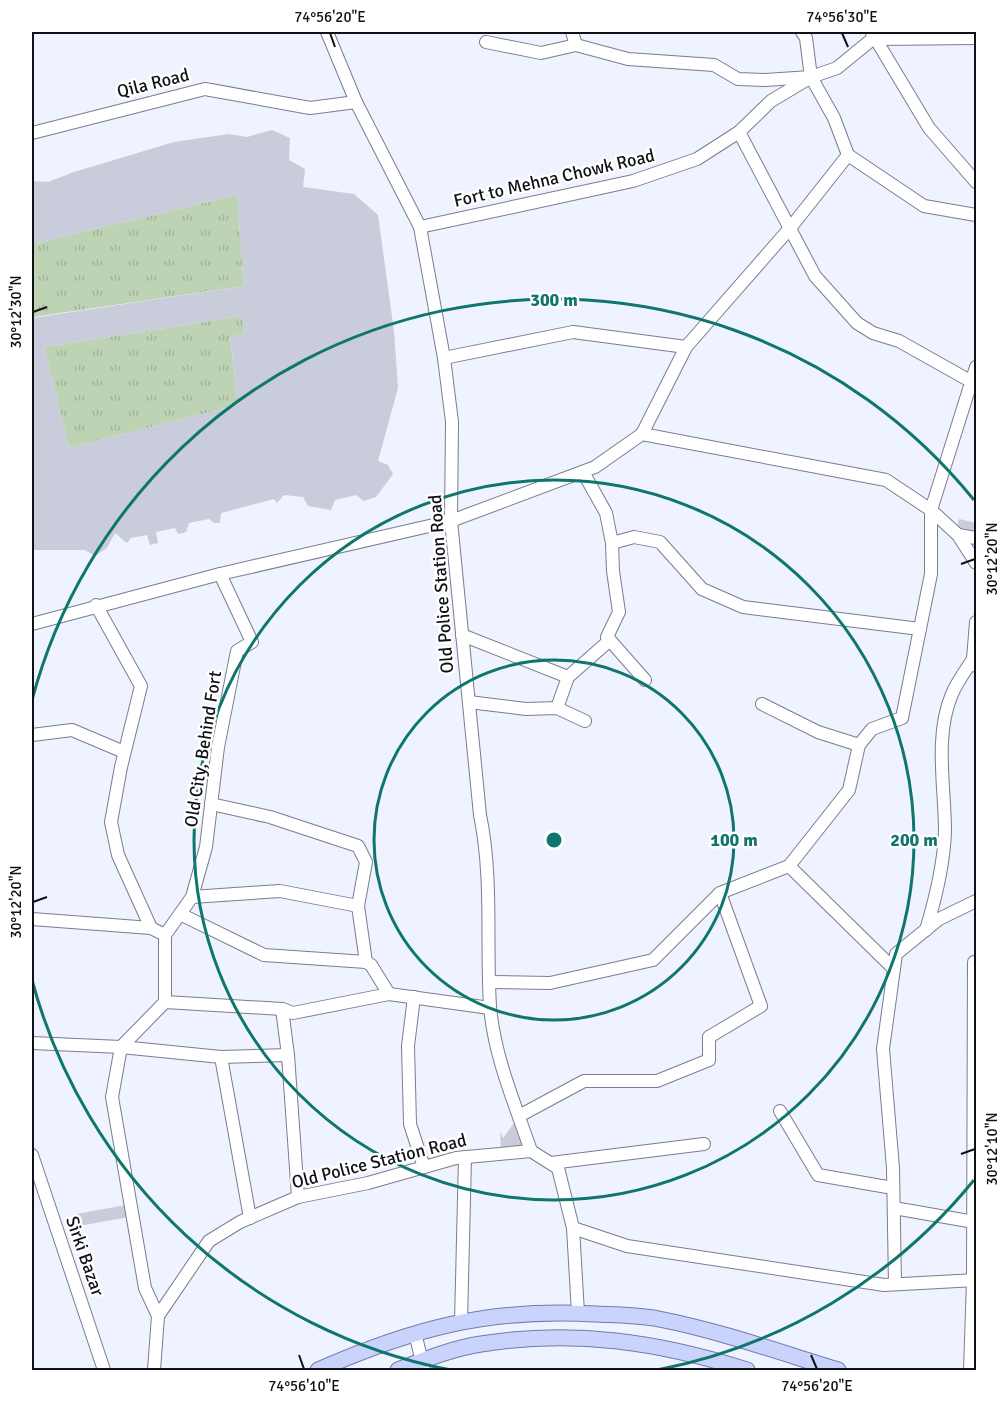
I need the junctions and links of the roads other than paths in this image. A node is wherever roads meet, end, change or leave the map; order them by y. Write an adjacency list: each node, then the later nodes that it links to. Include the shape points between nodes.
1 (327, 32): 9 (street, Old Police Station Road)
2 (573, 32): 7 (street)
3 (802, 32): 8 (street)
4 (876, 34): 5 (street); 8 (street, via 837,68); 13 (street, via 929,128)
5 (976, 38)
6 (486, 42): 7 (street, via 542,54)
7 (576, 45): 8 (street, via 628,59 714,65 738,79)
8 (811, 77): 10 (street, Fort to Mehna Chowk Road, via 771,101); 12 (street, via 834,118)
9 (356, 102): 11 (street, Qila Road, via 310,108 205,88); 15 (street, Old Police Station Road)
10 (739, 132): 15 (street, Fort to Mehna Chowk Road, via 697,159 633,181); 16 (street)
11 (32, 133)
12 (848, 155): 14 (street, via 924,206); 16 (street)
13 (976, 182)
14 (976, 215)
15 (420, 227): 18 (street, Old Police Station Road)
16 (791, 227): 17 (street); 20 (street, via 815,276 857,323 899,341)
17 (686, 348): 18 (street, via 573,332); 21 (street)
18 (444, 358): 24 (street, Old Police Station Road, via 452,422)
19 (976, 367): 20 (street)
20 (972, 382): 23 (street)
21 (642, 434): 22 (street); 23 (street, via 886,480)
22 (583, 472): 24 (street); 27 (street, via 606,513)
23 (930, 510): 25 (street); 33 (street, via 931,574)
24 (451, 521): 29 (street); 34 (street, Old Police Station Road)
25 (958, 535): 26 (street); 28 (street)
26 (976, 538)
27 (612, 543): 33 (street, via 634,537 660,542 702,589 743,607); 35 (street, via 619,612 607,637)
28 (976, 563)
29 (220, 574): 30 (street); 46 (street, Old City, Behind Fort, via 252,642 237,651)
30 (96, 605): 32 (street); 45 (street, via 141,686)
31 (976, 622): 36 (street)
32 (32, 624)
33 (920, 629): 44 (street, via 902,718 872,729)
34 (462, 635): 37 (street); 39 (street, Old Police Station Road)
35 (610, 640): 37 (street); 38 (street)
36 (975, 663): 55 (street, via 951,695 943,732 945,831 939,886)
37 (568, 677): 41 (street)
38 (645, 680)
39 (469, 702): 41 (street, via 526,709); 60 (street, Old Police Station Road, via 486,843)
40 (762, 704): 44 (street, via 818,732)
41 (557, 708): 42 (street)
42 (585, 721)
43 (32, 735): 45 (street, via 72,730)
44 (859, 745): 47 (street, via 849,790)
45 (124, 752): 54 (street, via 111,822 118,855)
46 (211, 804): 49 (street, Old City, Behind Fort, via 206,847); 51 (street, via 270,817 358,846 366,862)
47 (789, 866): 48 (street); 59 (street)
48 (720, 893): 60 (street, via 653,960 550,983); 71 (street, via 761,1006 709,1037 709,1060 657,1081 584,1082)
49 (192, 897): 51 (street, via 280,891); 52 (street, Old City, Behind Fort)
50 (976, 901): 55 (street)
51 (358, 906): 57 (street)
52 (180, 914): 56 (street, Old City, Behind Fort); 57 (street, via 264,956)
53 (32, 919): 54 (street)
54 (151, 928): 56 (street)
55 (926, 930): 59 (street, via 896,954)
56 (165, 934): 63 (street)
57 (366, 962): 61 (street)
58 (974, 962): 82 (street)
59 (894, 969): 78 (street, via 883,1049)
60 (490, 982): 64 (street, Old Police Station Road)
61 (389, 994): 62 (street); 65 (street, via 293,1012)
62 (414, 997): 64 (street); 77 (street, via 408,1046 410,1124)
63 (165, 1002): 65 (street); 67 (street)
64 (490, 1008): 71 (street, Old Police Station Road, via 500,1059)
65 (282, 1009): 68 (street)
66 (32, 1043): 67 (street)
67 (121, 1047): 69 (street); 87 (street, via 111,1097 145,1288)
68 (288, 1054): 69 (street); 79 (street)
69 (221, 1058): 81 (street)
70 (780, 1111): 78 (street, via 818,1175)
71 (519, 1116): 73 (street, Old Police Station Road)
72 (705, 1144): 76 (street)
73 (531, 1151): 75 (street, Old Police Station Road); 76 (street)
74 (32, 1155): 92 (street, Sirki Bazar)
75 (465, 1157): 77 (street, Old Police Station Road); 88 (street)
76 (551, 1163): 83 (street, via 558,1168)
77 (424, 1167): 79 (street, Old Police Station Road)
78 (893, 1188): 80 (street)
79 (298, 1197): 81 (street, Old Police Station Road)
80 (894, 1208): 82 (street); 85 (street)
81 (250, 1218): 87 (street, Old Police Station Road, via 209,1241)
82 (974, 1222): 84 (street)
83 (573, 1228): 85 (street, via 627,1246); 86 (street)
84 (975, 1281): 85 (street); 98 (street)
85 (895, 1284)
86 (578, 1313): 88 (main road, via 503,1315); 97 (main road, via 656,1318 719,1332)
87 (158, 1316): 93 (street)
88 (461, 1322): 89 (main road)
89 (415, 1333): 91 (street); 94 (main road)
90 (705, 1364): 91 (main road, via 639,1342 566,1337 480,1344); 96 (main road)
91 (423, 1366): 95 (main road)
92 (104, 1371)
93 (154, 1371)
94 (318, 1371)
95 (398, 1371)
96 (747, 1371)
97 (838, 1371)
98 (970, 1371)

